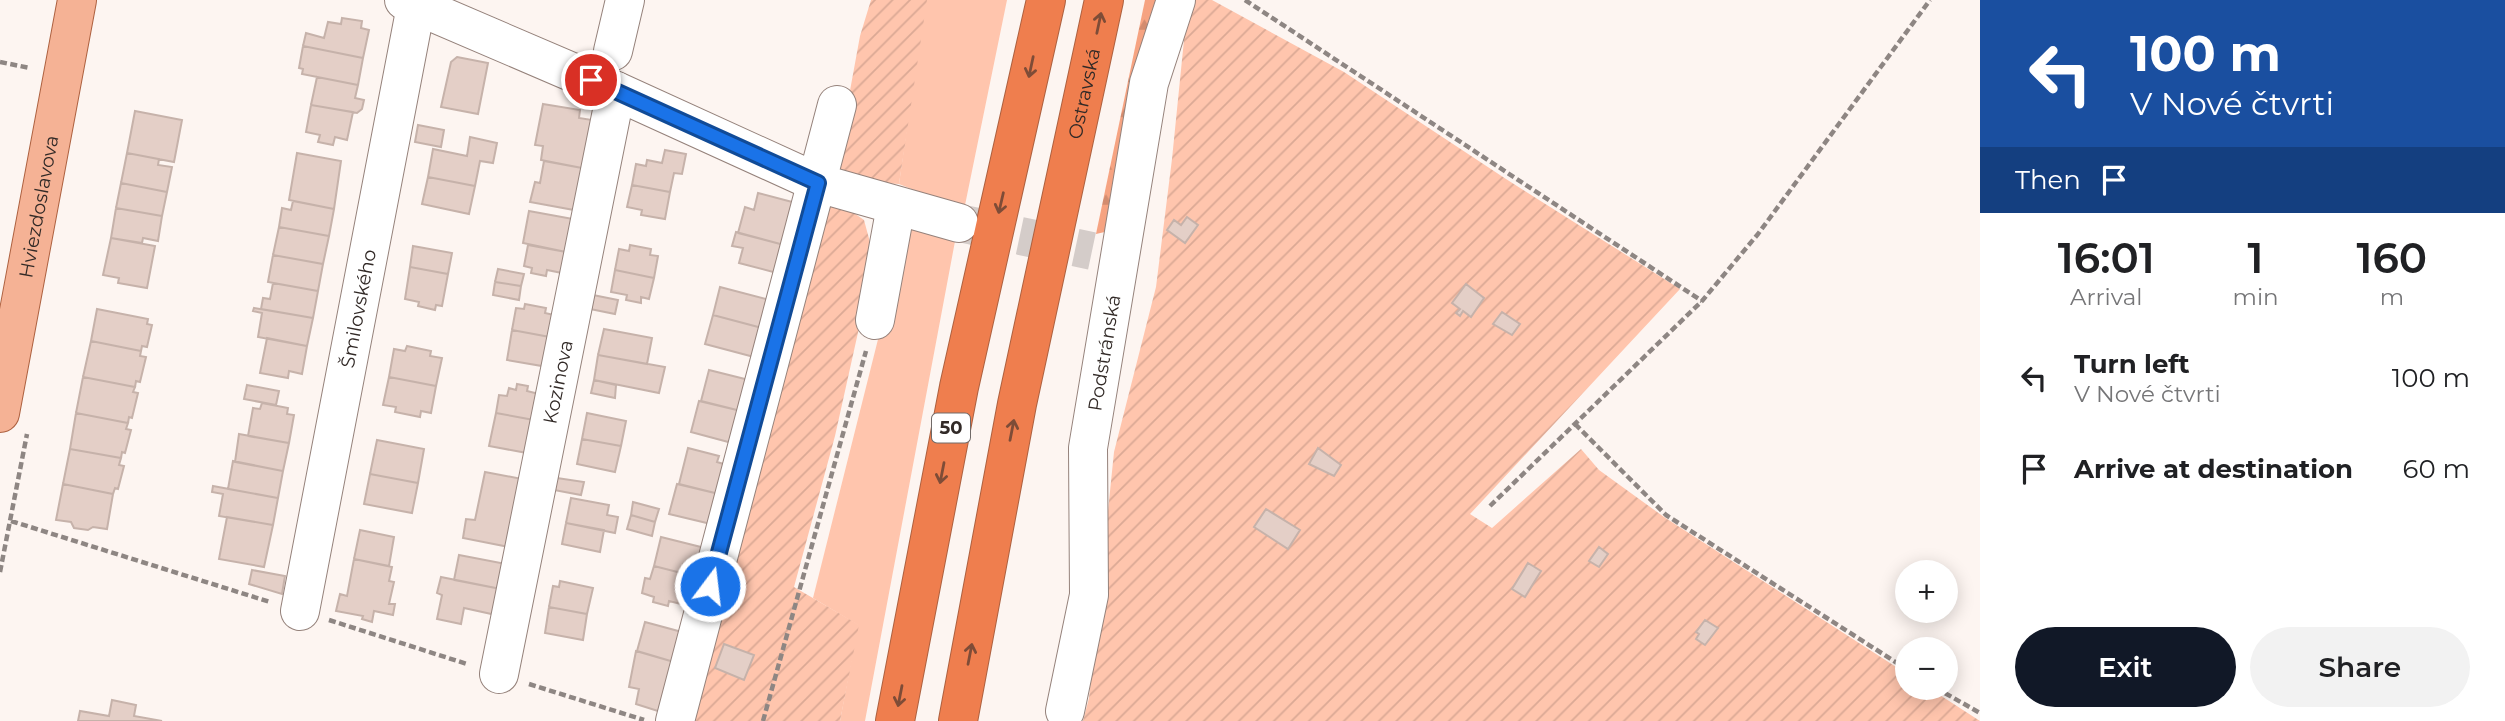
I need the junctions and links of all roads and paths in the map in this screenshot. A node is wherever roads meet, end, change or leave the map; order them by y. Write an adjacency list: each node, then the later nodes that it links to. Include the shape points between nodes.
1 (78, 0): 17 (main road, Hviezdoslavova)
2 (625, 0): 9 (street)
3 (1046, 0): 28 (highway, 50, one-way to 28, via 958,387)
4 (1104, 0): 29 (highway, Ostravská, one-way to 4, via 1017,404)
5 (1176, 0): 24 (street, Podstránská, via 1149,83 1106,253 1088,448 1089,595)
6 (1245, 0): 15 (path)
7 (1930, 0): 15 (path, via 1758,234)
8 (410, 3): 10 (street); 20 (street, Šmilovského)
9 (612, 51)
10 (615, 91): 12 (street); 22 (street, Kozinova)
11 (837, 105): 12 (street)
12 (818, 183): 13 (street); 26 (street)
13 (896, 206): 14 (street); 16 (street)
14 (959, 223)
15 (1702, 301): 18 (path)
16 (875, 320): 27 (path)
17 (1, 403)
18 (1574, 424): 19 (path); 21 (path, via 1666,515)
19 (1490, 506)
20 (300, 611)
21 (1895, 662)
22 (499, 674)
23 (1957, 700): 25 (path)
24 (1065, 711)
25 (1980, 713)
26 (675, 721)
27 (763, 721)
28 (895, 721)
29 (958, 721)

